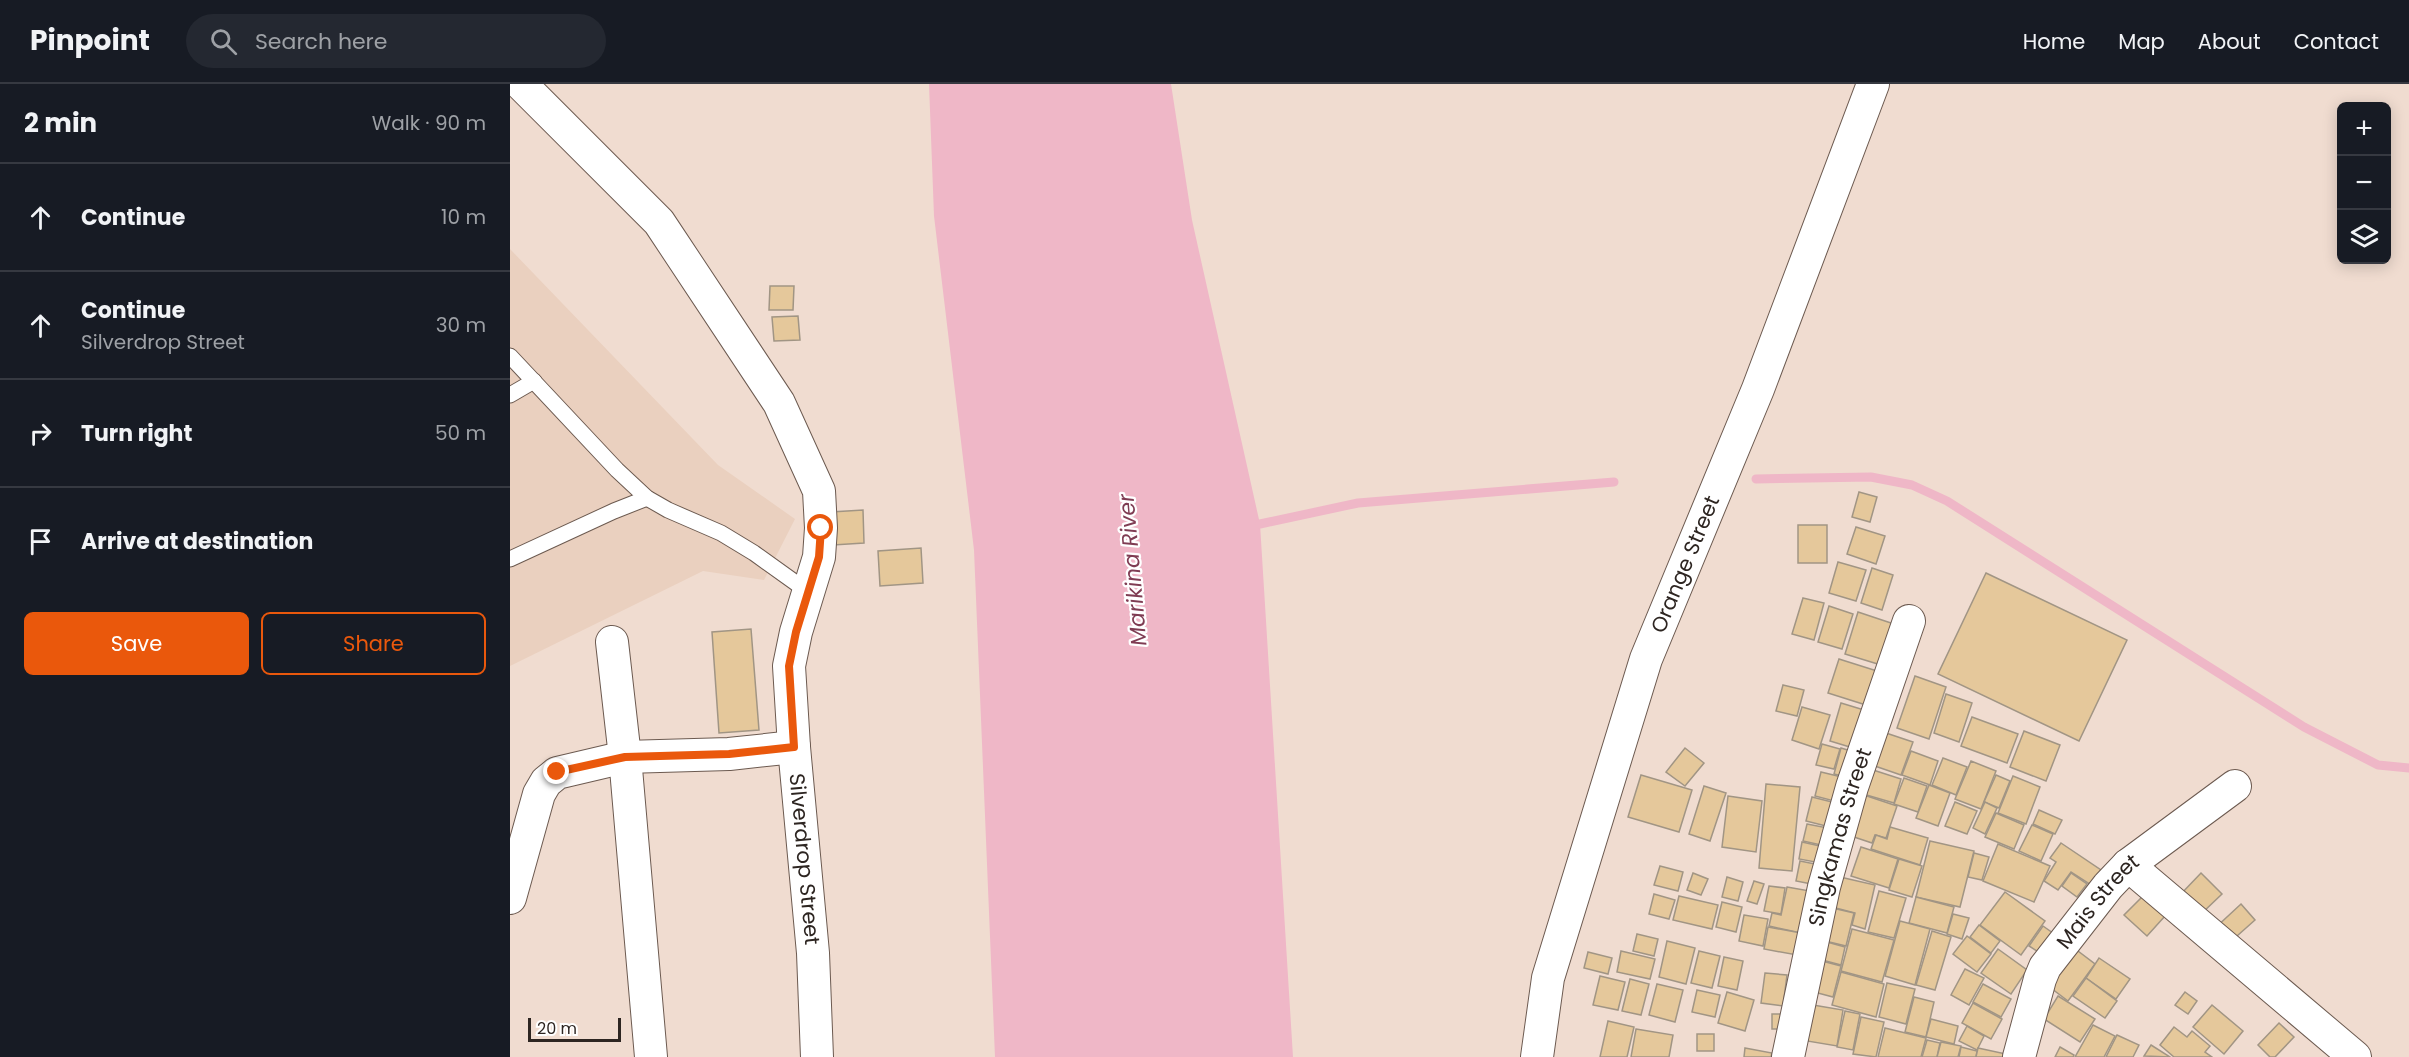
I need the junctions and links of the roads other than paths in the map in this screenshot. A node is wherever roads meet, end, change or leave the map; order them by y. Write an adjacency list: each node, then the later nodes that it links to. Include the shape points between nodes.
1 (521, 84): 8 (street, Silverdrop Street, via 659,222 779,403 819,490 819,557)
2 (1873, 84): 18 (street, Orange Street, via 1758,389 1646,659 1548,978)
3 (510, 356): 4 (lane)
4 (534, 381): 5 (lane); 6 (lane)
5 (510, 395)
6 (647, 498): 7 (lane); 8 (lane, via 729,538)
7 (510, 559)
8 (807, 591): 11 (street, Silverdrop Street, via 789,666)
9 (1908, 621): 19 (street, Singkamas Street, via 1852,787 1821,897)
10 (612, 642): 12 (street)
11 (794, 747): 12 (street, via 729,754); 17 (street, Silverdrop Street, via 813,953)
12 (625, 757): 15 (street, via 557,772 546,782 539,794); 16 (street)
13 (2235, 786): 14 (street, Mais Street)
14 (2128, 865): 20 (street, Mais Street, via 2045,967); 21 (street)
15 (510, 898)
16 (651, 1057)
17 (818, 1057)
18 (1537, 1057)
19 (1788, 1057)
20 (2019, 1057)
21 (2355, 1057)

